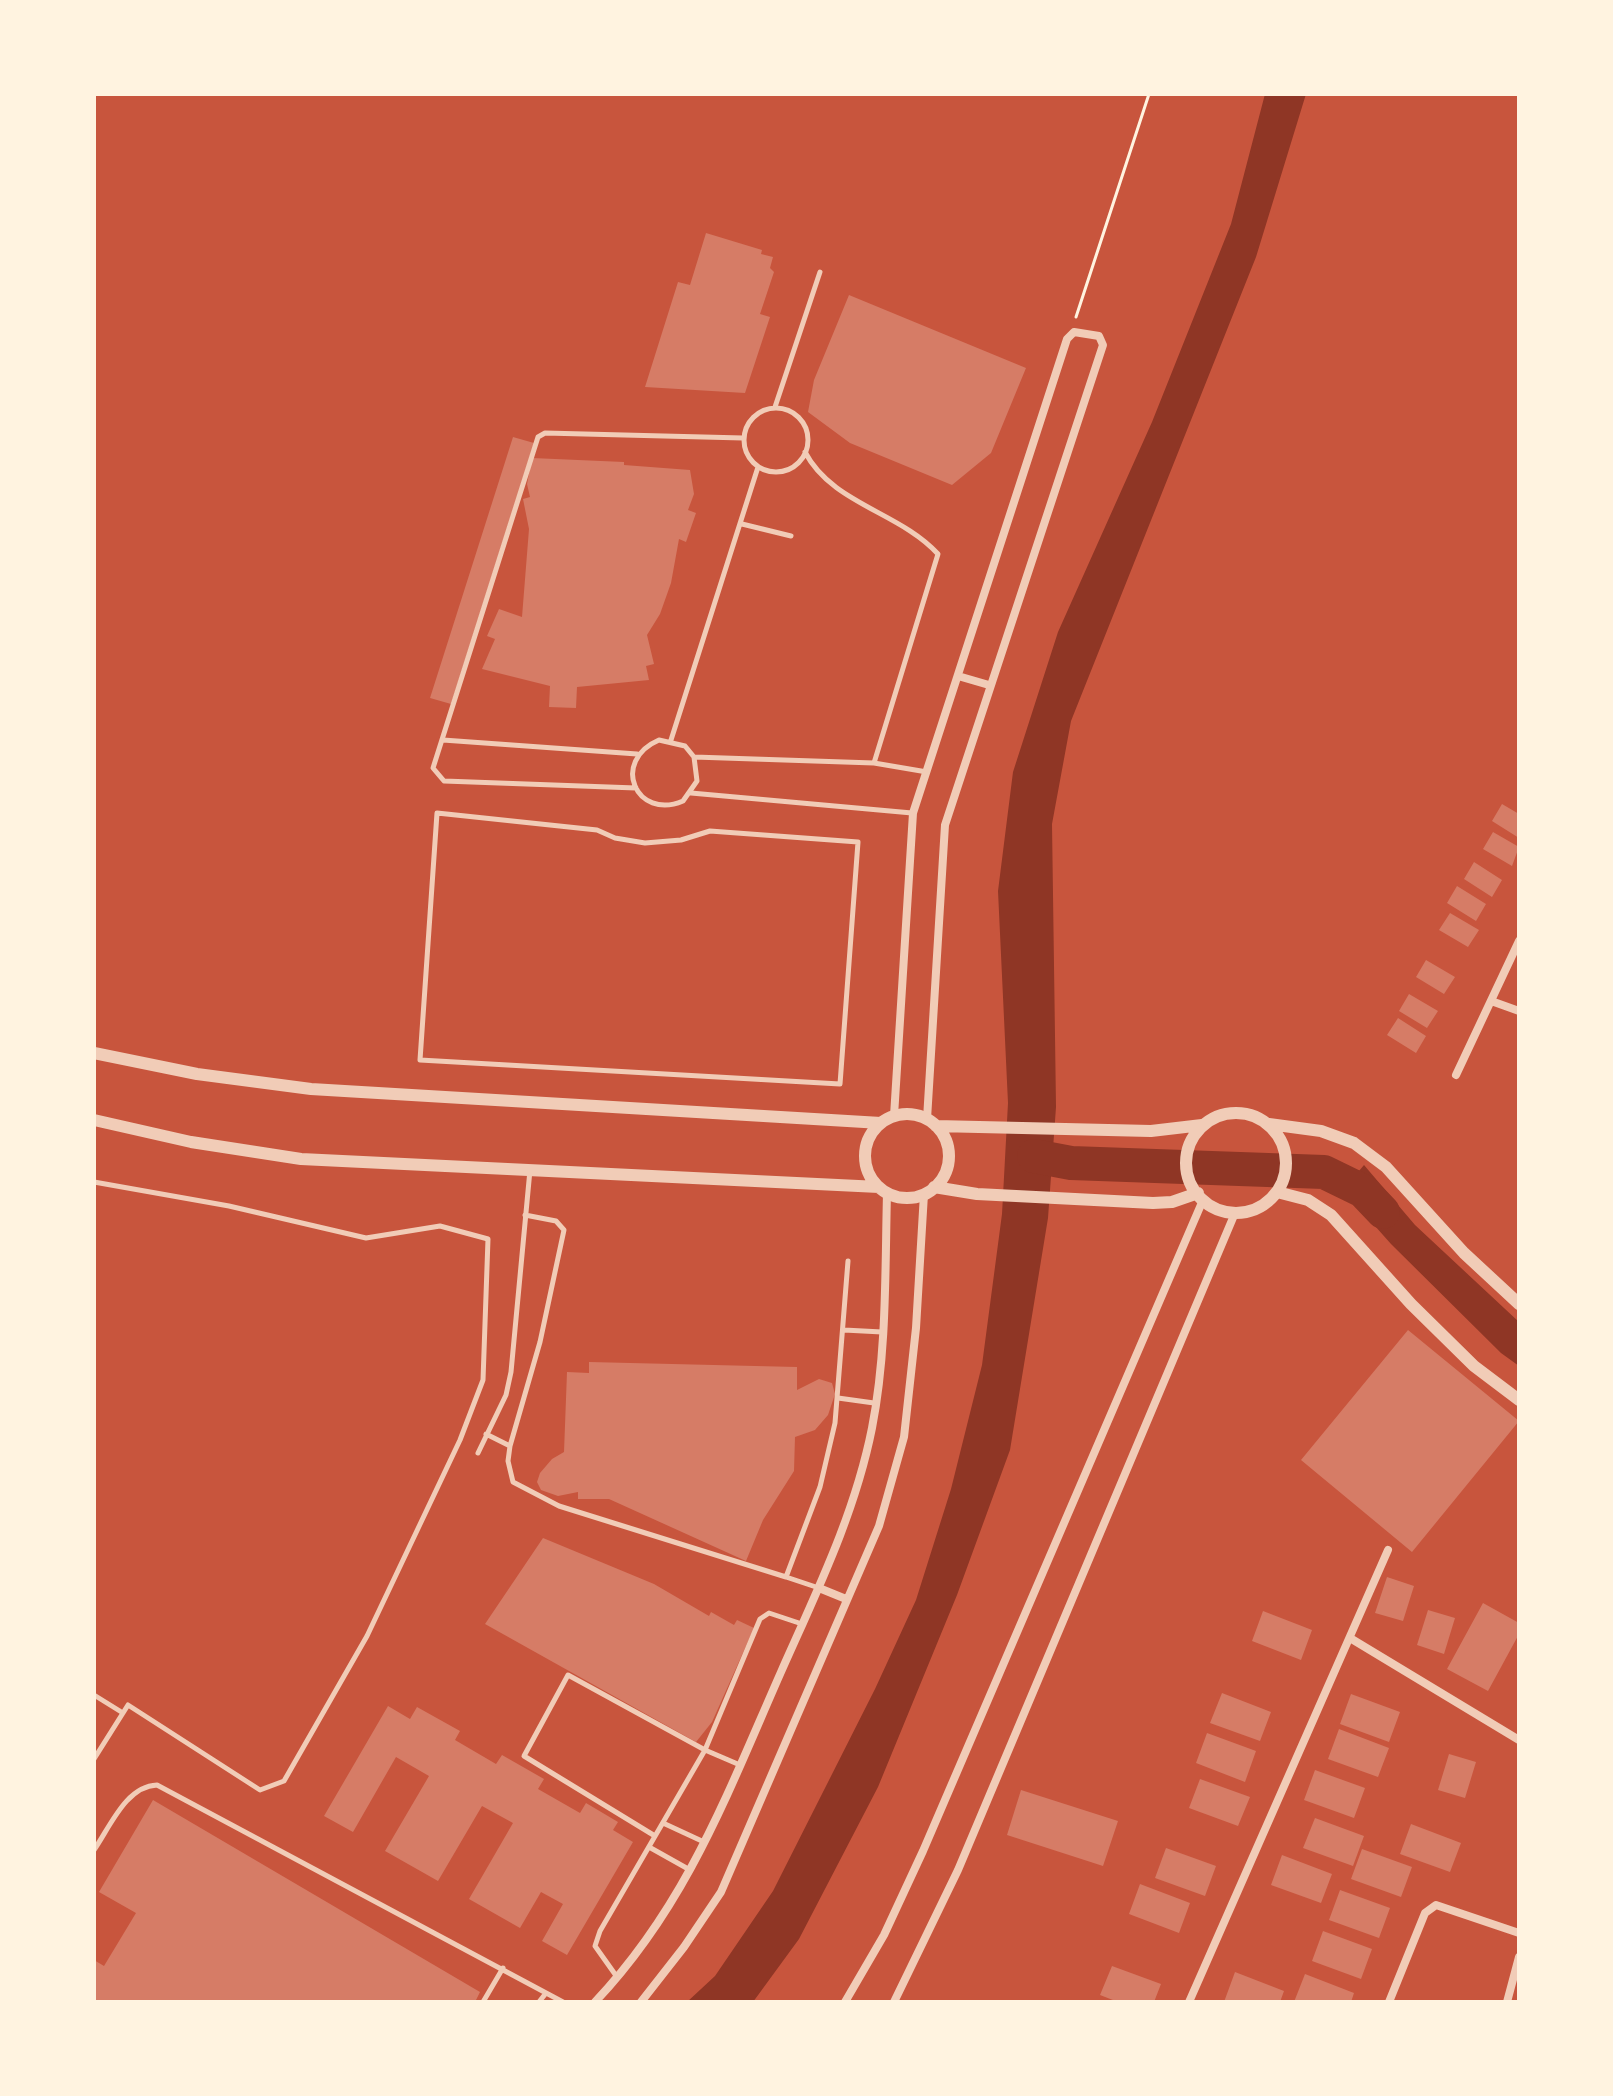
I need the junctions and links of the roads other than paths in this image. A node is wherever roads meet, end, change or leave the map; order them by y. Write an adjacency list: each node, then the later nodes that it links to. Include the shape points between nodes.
1 (820, 272): 2 (lane)
2 (775, 407): 3 (lane, via 753,416); 4 (lane, via 803,421)
3 (743, 438): 5 (lane); 10 (lane, via 545,433 538,437)
4 (805, 452): 5 (lane, via 780,472); 14 (lane, via 823,479 938,554)
5 (758, 467): 6 (lane)
6 (742, 524): 7 (lane); 11 (lane)
7 (791, 536)
8 (958, 676): 9 (street); 9 (street, via 1071,332 1099,336 1103,345); 15 (street)
9 (989, 685): 27 (street, via 945,825)
10 (443, 740): 12 (lane); 16 (lane, via 433,768 444,781)
11 (671, 740): 12 (lane, via 659,740); 13 (lane)
12 (637, 754): 16 (lane)
13 (694, 757): 14 (lane); 17 (lane, via 698,769)
14 (874, 763): 15 (lane)
15 (927, 772): 18 (street)
16 (636, 788): 17 (lane, via 661,806)
17 (691, 793): 18 (lane)
18 (913, 813): 25 (street)
19 (858, 842): 19 (lane, via 840,1084 420,1060 437,813 597,830 645,843 710,831)
20 (1519, 941): 21 (street)
21 (1494, 1002): 22 (street); 24 (street)
22 (1519, 1011)
23 (94, 1053): 28 (street, via 311,1089)
24 (1456, 1075)
25 (894, 1116): 27 (street, via 910,1114); 28 (street)
26 (94, 1120): 31 (street, via 301,1159)
27 (932, 1122): 30 (street, via 1151,1131); 34 (street, via 949,1157 942,1179)
28 (881, 1123): 33 (street, via 866,1150 868,1170)
29 (1269, 1124): 30 (street, via 1236,1112); 35 (street, via 1287,1157); 40 (street, via 1321,1131 1354,1143 1386,1167)
30 (1202, 1125): 36 (street, via 1186,1154 1186,1170)
31 (530, 1170): 33 (street); 38 (lane)
32 (94, 1182): 56 (lane, via 366,1238 440,1226 488,1239 483,1380 465,1428 367,1636 284,1781 260,1790 128,1705)
33 (883, 1190): 34 (street, via 905,1197); 42 (street)
34 (929, 1191): 36 (street, via 1085,1201 1172,1202); 52 (street, via 904,1437 879,1526)
35 (1277, 1192): 37 (street, via 1251,1211); 44 (street, via 1308,1200 1331,1215 1474,1366)
36 (1200, 1197): 37 (street); 77 (street, via 923,1851)
37 (1235, 1213): 78 (street, via 958,1870)
38 (525, 1215): 46 (lane, via 511,1372); 47 (lane, via 556,1221 564,1230)
39 (848, 1261): 41 (lane)
40 (1519, 1304)
41 (844, 1330): 42 (lane); 43 (lane)
42 (882, 1332): 45 (street)
43 (838, 1398): 45 (lane); 50 (lane, via 820,1487)
44 (1519, 1400)
45 (874, 1403): 51 (street, via 847,1516)
46 (486, 1434): 47 (lane); 48 (lane)
47 (510, 1446): 50 (lane, via 513,1482 559,1506)
48 (478, 1453)
49 (1388, 1550): 54 (street)
50 (786, 1577): 51 (lane)
51 (819, 1588): 52 (street); 53 (street)
52 (846, 1599): 76 (street, via 721,1892)
53 (802, 1624): 58 (lane, via 769,1613 760,1619); 60 (street)
54 (1350, 1638): 57 (street); 79 (street)
55 (94, 1695): 56 (lane)
56 (123, 1713): 59 (lane)
57 (1519, 1740)
58 (705, 1750): 60 (lane); 61 (lane); 62 (lane, via 571,1675 522,1753)
59 (94, 1759)
60 (740, 1765): 63 (street)
61 (663, 1823): 62 (lane); 63 (lane)
62 (655, 1836): 64 (lane)
63 (704, 1842): 66 (street)
64 (649, 1847): 66 (lane); 70 (lane, via 595,1946)
65 (94, 1850): 69 (lane, via 131,1796 143,1786 157,1785)
66 (691, 1870): 70 (street, via 656,1930)
67 (1519, 1933): 80 (street, via 1436,1905 1425,1913)
68 (1519, 1957): 81 (street)
69 (503, 1968): 71 (lane); 72 (lane)
70 (618, 1978): 75 (street)
71 (546, 1993): 73 (lane); 74 (lane)
72 (483, 2002)
73 (539, 2002)
74 (563, 2002)
75 (595, 2002)
76 (641, 2002)
77 (845, 2002)
78 (894, 2002)
79 (1189, 2002)
80 (1389, 2002)
81 (1507, 2002)

